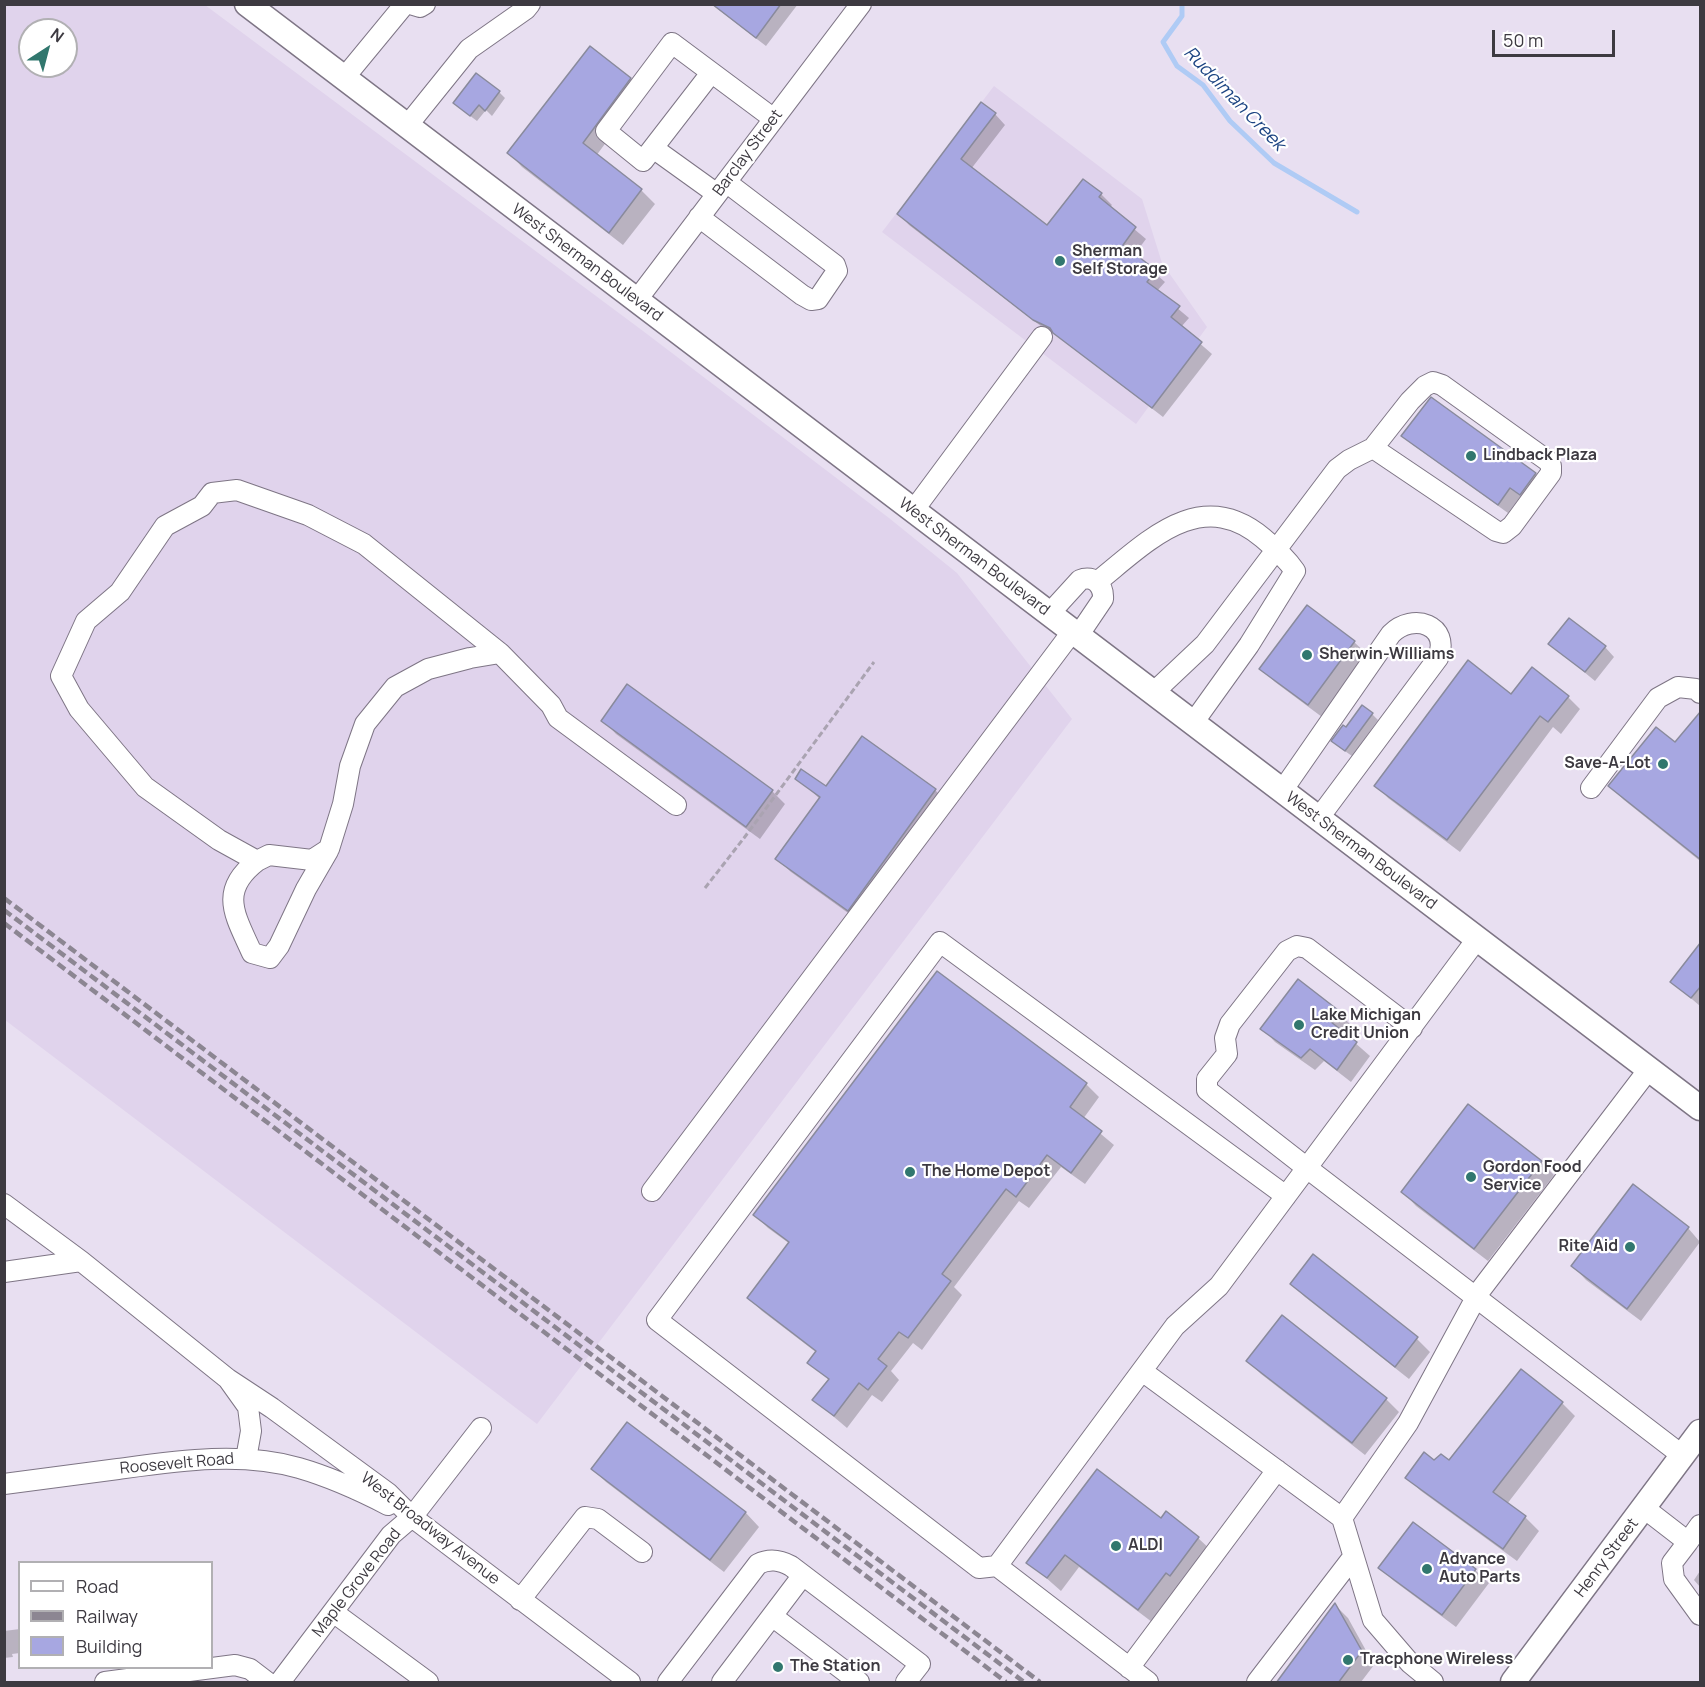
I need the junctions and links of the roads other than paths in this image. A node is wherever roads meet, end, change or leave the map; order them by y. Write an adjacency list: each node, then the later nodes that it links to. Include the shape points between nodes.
1 (247, 4): 8 (main road, West Sherman Boulevard)
2 (405, 4): 8 (street)
3 (410, 4): 4 (street)
4 (425, 4)
5 (530, 4): 10 (street, via 469,49)
6 (861, 4): 9 (street, Barclay Street)
7 (711, 72): 9 (street); 11 (street); 11 (street, via 672,43 606,130 643,161)
8 (345, 78): 10 (main road, West Sherman Boulevard)
9 (774, 119): 12 (street, Barclay Street)
10 (407, 126): 14 (main road, West Sherman Boulevard)
11 (653, 148): 12 (street)
12 (721, 188): 13 (street, Barclay Street); 13 (street, via 835,265 837,271 818,299 802,295)
13 (699, 217): 14 (street, Barclay Street)
14 (636, 301): 17 (main road, West Sherman Boulevard)
15 (1042, 337): 17 (street)
16 (1373, 448): 16 (street, via 1410,401 1433,382 1548,461 1551,473 1512,526 1503,532); 18 (street, via 1337,469)
17 (913, 511): 20 (main road, West Sherman Boulevard)
18 (1276, 549): 19 (street, via 1235,520 1196,517 1153,538); 23 (street, via 1205,644); 25 (street, via 1295,571 1249,645)
19 (1097, 582): 20 (street, via 1080,580); 21 (street, via 1104,592 1103,599)
20 (1049, 614): 21 (main road, West Sherman Boulevard)
21 (1075, 634): 23 (main road, West Sherman Boulevard); 37 (street)
22 (500, 653): 28 (street, via 558,718); 30 (street, via 428,669 395,687 365,724); 31 (street, via 364,544 308,515 237,490 212,493 202,506 165,526 120,592 86,621 61,676 79,709 145,787 219,840)
23 (1153, 693): 25 (main road, West Sherman Boulevard)
24 (1701, 693): 26 (street, via 1678,687 1658,698)
25 (1193, 723): 27 (main road, West Sherman Boulevard)
26 (1591, 788)
27 (1282, 791): 29 (main road, West Sherman Boulevard); 29 (street, via 1391,634 1406,624 1418,622 1435,630 1442,649 1438,658)
28 (676, 805)
29 (1318, 819): 32 (main road, West Sherman Boulevard)
30 (329, 849): 31 (street, via 312,860 269,855); 31 (street, via 270,958 252,953 235,916 232,892 244,871)
31 (257, 861)
32 (1477, 939): 33 (street); 34 (main road, West Sherman Boulevard)
33 (1412, 1028): 36 (street); 36 (street, via 1307,948 1297,946 1287,951 1230,1024 1225,1038 1227,1054 1207,1079 1207,1089)
34 (1648, 1069): 35 (main road, West Sherman Boulevard); 42 (street)
35 (1701, 1108)
36 (1307, 1168): 38 (street); 42 (street)
37 (652, 1191)
38 (1287, 1196): 43 (street, via 1219,1286 1176,1326); 58 (street, via 940,942 657,1320 980,1568)
39 (4, 1204): 40 (street, West Broadway Avenue)
40 (81, 1261): 41 (street); 44 (street, West Broadway Avenue)
41 (4, 1272)
42 (1476, 1298): 47 (street); 53 (street, via 1408,1423)
43 (1142, 1371): 49 (street); 58 (street)
44 (228, 1379): 48 (street, West Broadway Avenue, via 248,1407 251,1431); 52 (street, West Broadway Avenue, via 388,1493)
45 (480, 1428): 52 (street, Maple Grove Road)
46 (1701, 1432): 47 (main road, Henry Street)
47 (1683, 1456): 51 (main road, Henry Street)
48 (246, 1459): 50 (street, Roosevelt Road, via 192,1460); 52 (street, Roosevelt Road, via 298,1467 342,1483)
49 (1277, 1470): 53 (street); 65 (street)
50 (4, 1484)
51 (1644, 1508): 55 (street); 79 (main road, Henry Street)
52 (412, 1517): 60 (street, West Broadway Avenue); 61 (street, Maple Grove Road, via 391,1536)
53 (1342, 1518): 57 (street)
54 (1701, 1525): 55 (street)
55 (1688, 1542): 62 (street, via 1672,1563 1674,1579)
56 (642, 1552): 60 (street, via 598,1519 585,1517)
57 (1353, 1557): 77 (street); 78 (street, via 1373,1620)
58 (997, 1566): 65 (street)
59 (803, 1575): 63 (street); 72 (street, via 778,1560 758,1564); 75 (street, via 920,1664)
60 (520, 1600): 71 (street, West Broadway Avenue)
61 (333, 1612): 69 (street, Maple Grove Road); 70 (street)
62 (1701, 1615)
63 (772, 1616): 73 (street); 74 (street)
64 (213, 1668): 68 (street, via 235,1665 250,1669)
65 (1129, 1668): 76 (street)
66 (206, 1669): 67 (street)
67 (105, 1683)
68 (267, 1683)
69 (280, 1683)
70 (428, 1683)
71 (630, 1683)
72 (668, 1683)
73 (722, 1683)
74 (859, 1683)
75 (906, 1683)
76 (1148, 1683)
77 (1257, 1683)
78 (1433, 1683)
79 (1513, 1683)

